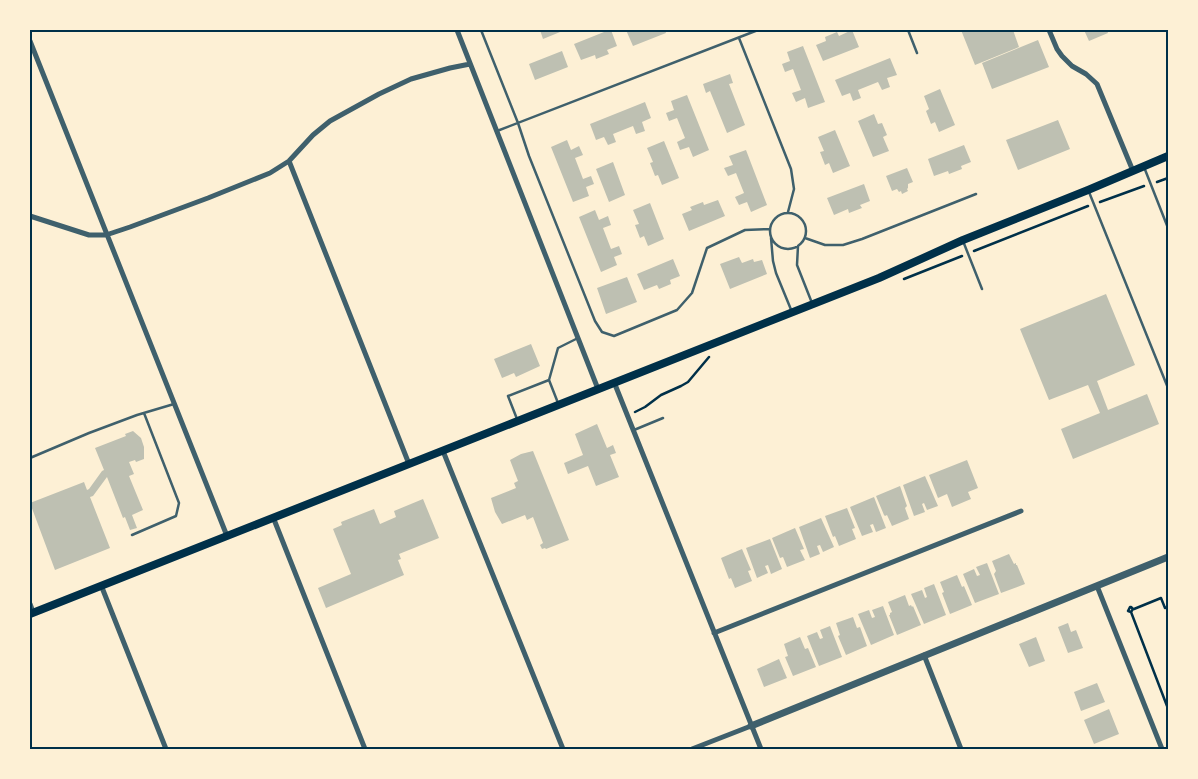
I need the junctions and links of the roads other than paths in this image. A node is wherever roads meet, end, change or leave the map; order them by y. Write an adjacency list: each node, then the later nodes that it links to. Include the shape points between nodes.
1 (457, 30): 10 (street)
2 (480, 30): 11 (lane)
3 (758, 30): 6 (lane)
4 (908, 30): 9 (lane)
5 (1049, 30): 16 (street, via 1062,56 1097,84)
6 (750, 31): 7 (lane)
7 (738, 38): 11 (lane); 19 (lane, via 791,169 794,189)
8 (30, 41): 23 (street)
9 (916, 53)
10 (470, 64): 12 (street); 14 (street, via 412,79 349,109 313,135)
11 (518, 123): 12 (lane); 22 (lane, via 582,289 602,332 614,336 677,310 692,293 707,248 745,230)
12 (496, 132): 31 (street)
13 (1168, 156): 15 (main road)
14 (289, 161): 23 (street, via 259,178); 44 (street)
15 (1144, 166): 16 (main road); 21 (lane)
16 (1133, 171): 17 (main road)
17 (1088, 190): 26 (main road); 34 (lane)
18 (976, 194): 25 (lane, via 843,245 825,245)
19 (788, 212): 22 (lane, via 777,216); 25 (lane, via 803,220)
20 (30, 216): 23 (street, via 89,234)
21 (1168, 228)
22 (770, 229): 24 (lane)
23 (106, 235): 36 (street)
24 (770, 237): 27 (lane, via 777,246 788,250); 30 (lane, via 776,273)
25 (805, 238): 27 (lane)
26 (963, 240): 28 (lane); 29 (main road)
27 (798, 246): 29 (lane, via 797,265)
28 (982, 289)
29 (813, 304): 30 (main road)
30 (792, 312): 33 (main road)
31 (578, 338): 32 (lane, via 558,348); 35 (street)
32 (549, 380): 37 (lane); 40 (lane, via 508,396)
33 (614, 382): 35 (main road); 41 (street)
34 (1168, 388)
35 (598, 389): 37 (main road)
36 (174, 404): 38 (lane); 48 (street)
37 (559, 404): 40 (main road)
38 (144, 413): 43 (lane); 47 (lane, via 179,503 176,516)
39 (662, 418): 41 (lane)
40 (518, 421): 42 (main road)
41 (633, 430): 54 (street)
42 (443, 450): 44 (main road); 59 (street)
43 (30, 458)
44 (409, 464): 46 (main road)
45 (1021, 510): 54 (street)
46 (273, 517): 48 (main road); 58 (street)
47 (132, 535)
48 (227, 536): 50 (main road)
49 (1168, 557): 51 (street)
50 (101, 585): 53 (main road); 57 (street)
51 (1097, 586): 55 (street); 63 (street)
52 (30, 604): 53 (street)
53 (32, 613)
54 (714, 633): 56 (street)
55 (924, 656): 56 (street); 62 (street)
56 (751, 726): 60 (street); 61 (street)
57 (166, 749)
58 (365, 749)
59 (562, 749)
60 (692, 749)
61 (761, 749)
62 (961, 749)
63 (1162, 749)

